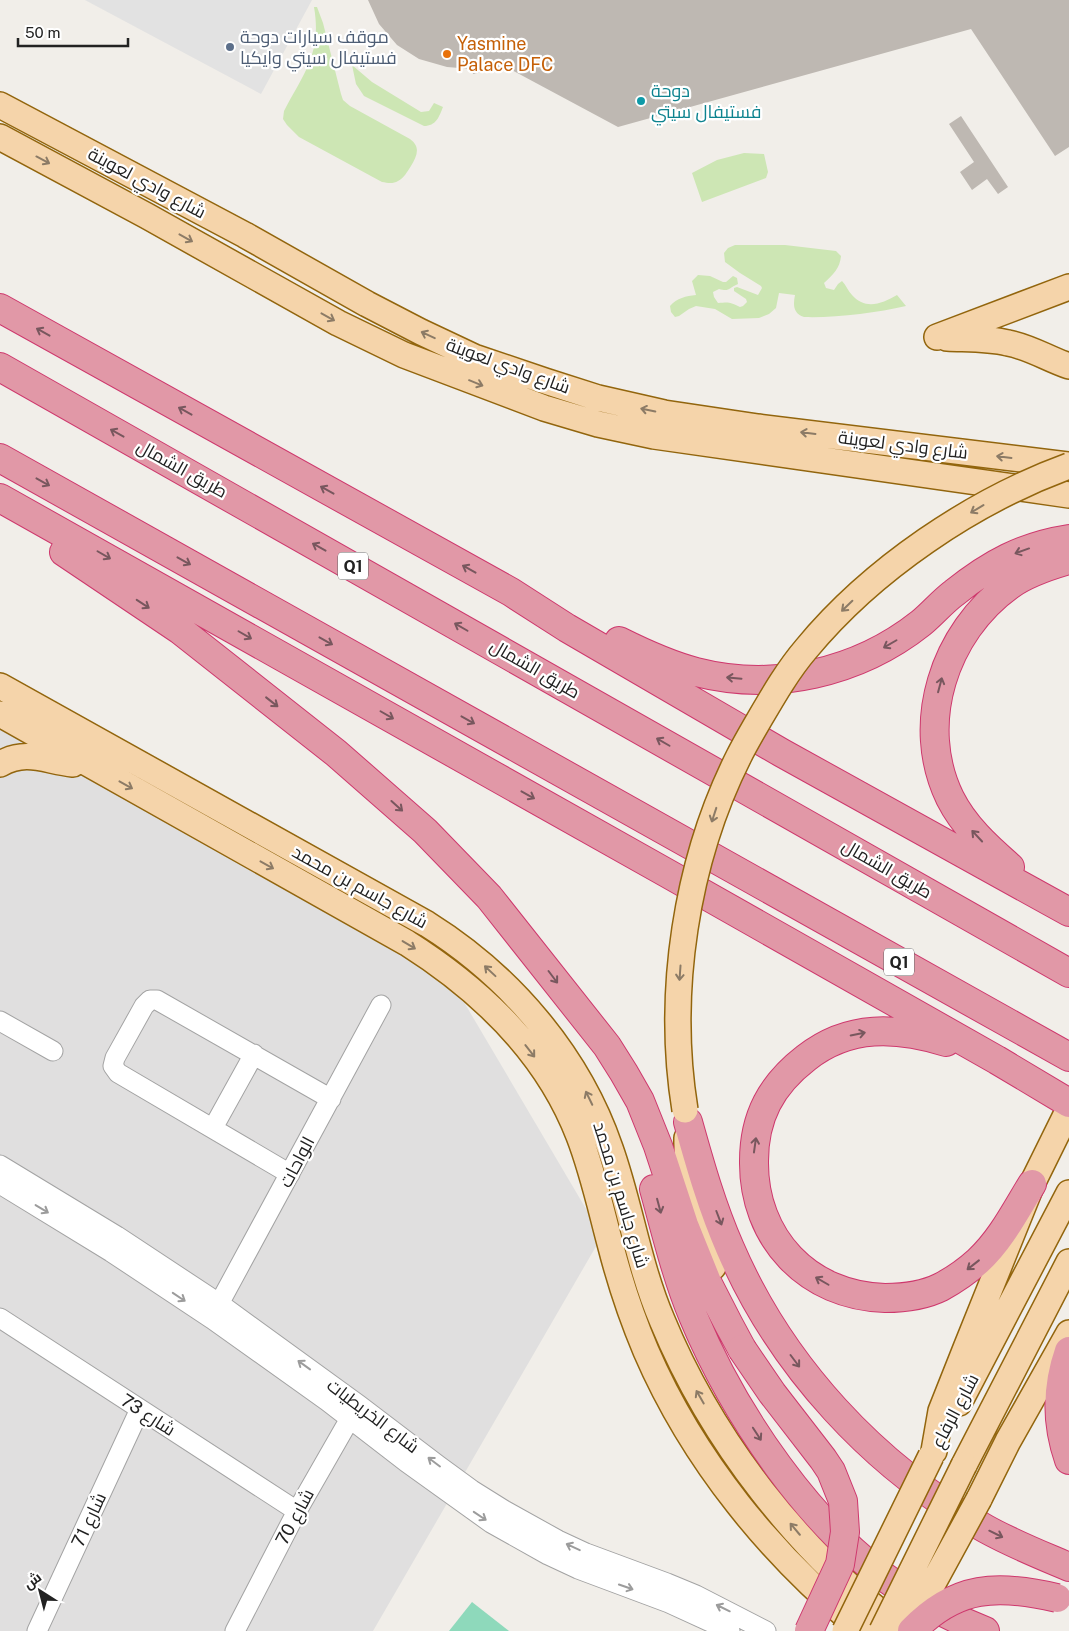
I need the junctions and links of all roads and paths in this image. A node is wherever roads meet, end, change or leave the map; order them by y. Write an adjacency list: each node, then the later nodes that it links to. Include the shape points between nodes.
1 (0, 105): 8 (main road, شارع وادي لعوينة, one-way to 1, via 664,413 598,398 545,381 474,357 421,332)
2 (0, 137): 9 (main road, شارع وادي لعوينة, one-way to 9, via 338,323 404,355 544,408 654,436)
3 (1069, 287): 6 (main road, via 937,337 1008,343 1031,349)
4 (0, 308): 14 (highway, one-way to 4)
5 (0, 367): 19 (highway, طريق الشمال / Q1, one-way to 5)
6 (1063, 367)
7 (0, 458): 25 (highway, Q1, one-way to 25)
8 (1065, 464): 30 (main road, one-way to 30, bridge, via 981,506 894,565 861,593 806,649 767,707 739,756 718,805 698,867 685,926 678,1016 679,1064)
9 (1069, 495)
10 (0, 498): 26 (highway, one-way to 26)
11 (0, 509): 20 (highway, one-way to 20, via 180,630 382,792 443,848 489,897)
12 (1069, 539): 14 (highway, one-way to 14, via 1017,552 984,570 921,623 871,655 823,673 789,679 728,678 696,672 636,649)
13 (1069, 560): 18 (highway, one-way to 13, via 986,846 961,817 942,780 934,725 941,681 959,640 972,621 1010,585)
14 (511, 592): 18 (highway, via 782,753)
15 (4, 704): 17 (main road, شارع جاسم بن محمد); 59 (main road, شارع جاسم بن محمد, one-way to 15, via 851,1587 803,1539 740,1461 714,1420 684,1369 660,1317 642,1266 610,1147 587,1094 553,1039 492,972 428,924)
16 (0, 764): 17 (main road, via 36,756)
17 (90, 765): 57 (main road, شارع جاسم بن محمد, one-way to 57, via 427,956 481,997 518,1037 548,1077 574,1123 593,1176 620,1280 634,1320 679,1417 713,1470 759,1530 816,1589)
18 (1069, 912)
19 (1069, 972)
20 (572, 1001): 41 (highway, via 607,1046 640,1101 711,1290 728,1323); 61 (highway, one-way to 61, via 630,1119 693,1316 721,1375 754,1430 789,1479 866,1562 928,1605)
21 (381, 1005): 27 (street, الواحات)
22 (0, 1021): 23 (street)
23 (53, 1051)
24 (254, 1054): 27 (street); 31 (street); 31 (street, via 154,1000 144,1006 115,1058 113,1066 118,1073)
25 (1069, 1057)
26 (997, 1060): 28 (highway); 35 (highway, one-way to 26, via 997,1240 978,1261 940,1288 894,1298 848,1293 810,1274 795,1263 773,1236 757,1199 754,1150 758,1121 778,1084 814,1051 853,1035 896,1031 926,1036)
27 (331, 1099): 33 (street, الواحات)
28 (1069, 1103)
29 (1069, 1109): 35 (main road)
30 (686, 1116): 41 (main road, via 688,1179 706,1246); 48 (highway, one-way to 48, via 717,1215 745,1279 790,1353 821,1394 895,1467 932,1496 987,1530)
31 (213, 1128): 33 (street)
32 (0, 1164): 38 (street, شارع الخريطيات, via 117,1236)
33 (290, 1174): 38 (street, الواحات)
34 (0, 1184): 38 (street, شارع الخريطيات, one-way to 38)
35 (1032, 1184): 45 (main road, via 941,1411)
36 (1069, 1193): 45 (main road, شارع الرفاع)
37 (1069, 1262): 58 (main road, شارع الرفاع, bridge)
38 (216, 1311): 44 (street, شارع الخريطيات)
39 (0, 1318): 43 (street, شارع 73)
40 (1069, 1333): 59 (main road, bridge)
41 (748, 1345): 54 (highway, bridge, via 772,1393 831,1471 843,1501 846,1532 840,1564); 55 (main road, via 833,1453 847,1478 854,1502 856,1548 852,1565)
42 (1069, 1351): 46 (highway, via 1061,1382 1059,1421)
43 (140, 1409): 47 (street, شارع 73); 50 (street, شارع 71)
44 (354, 1412): 47 (street, شارع 70); 52 (street, شارع الخريطيات, one-way to 52, via 464,1505 519,1540 578,1569 669,1603); 53 (street, شارع الخريطيات, one-way to 44, via 696,1595 586,1553 531,1526)
45 (933, 1454): 56 (main road, شارع الرفاع, bridge)
46 (1069, 1460)
47 (297, 1511): 51 (street, شارع 70)
48 (1069, 1567)
49 (1063, 1600): 60 (highway, bridge, via 1024,1592 980,1591 941,1606)
50 (37, 1631)
51 (234, 1631)
52 (730, 1631)
53 (766, 1631)
54 (810, 1631)
55 (821, 1631)
56 (845, 1631)
57 (864, 1631)
58 (882, 1631)
59 (906, 1631)
60 (912, 1631)
61 (985, 1631)

